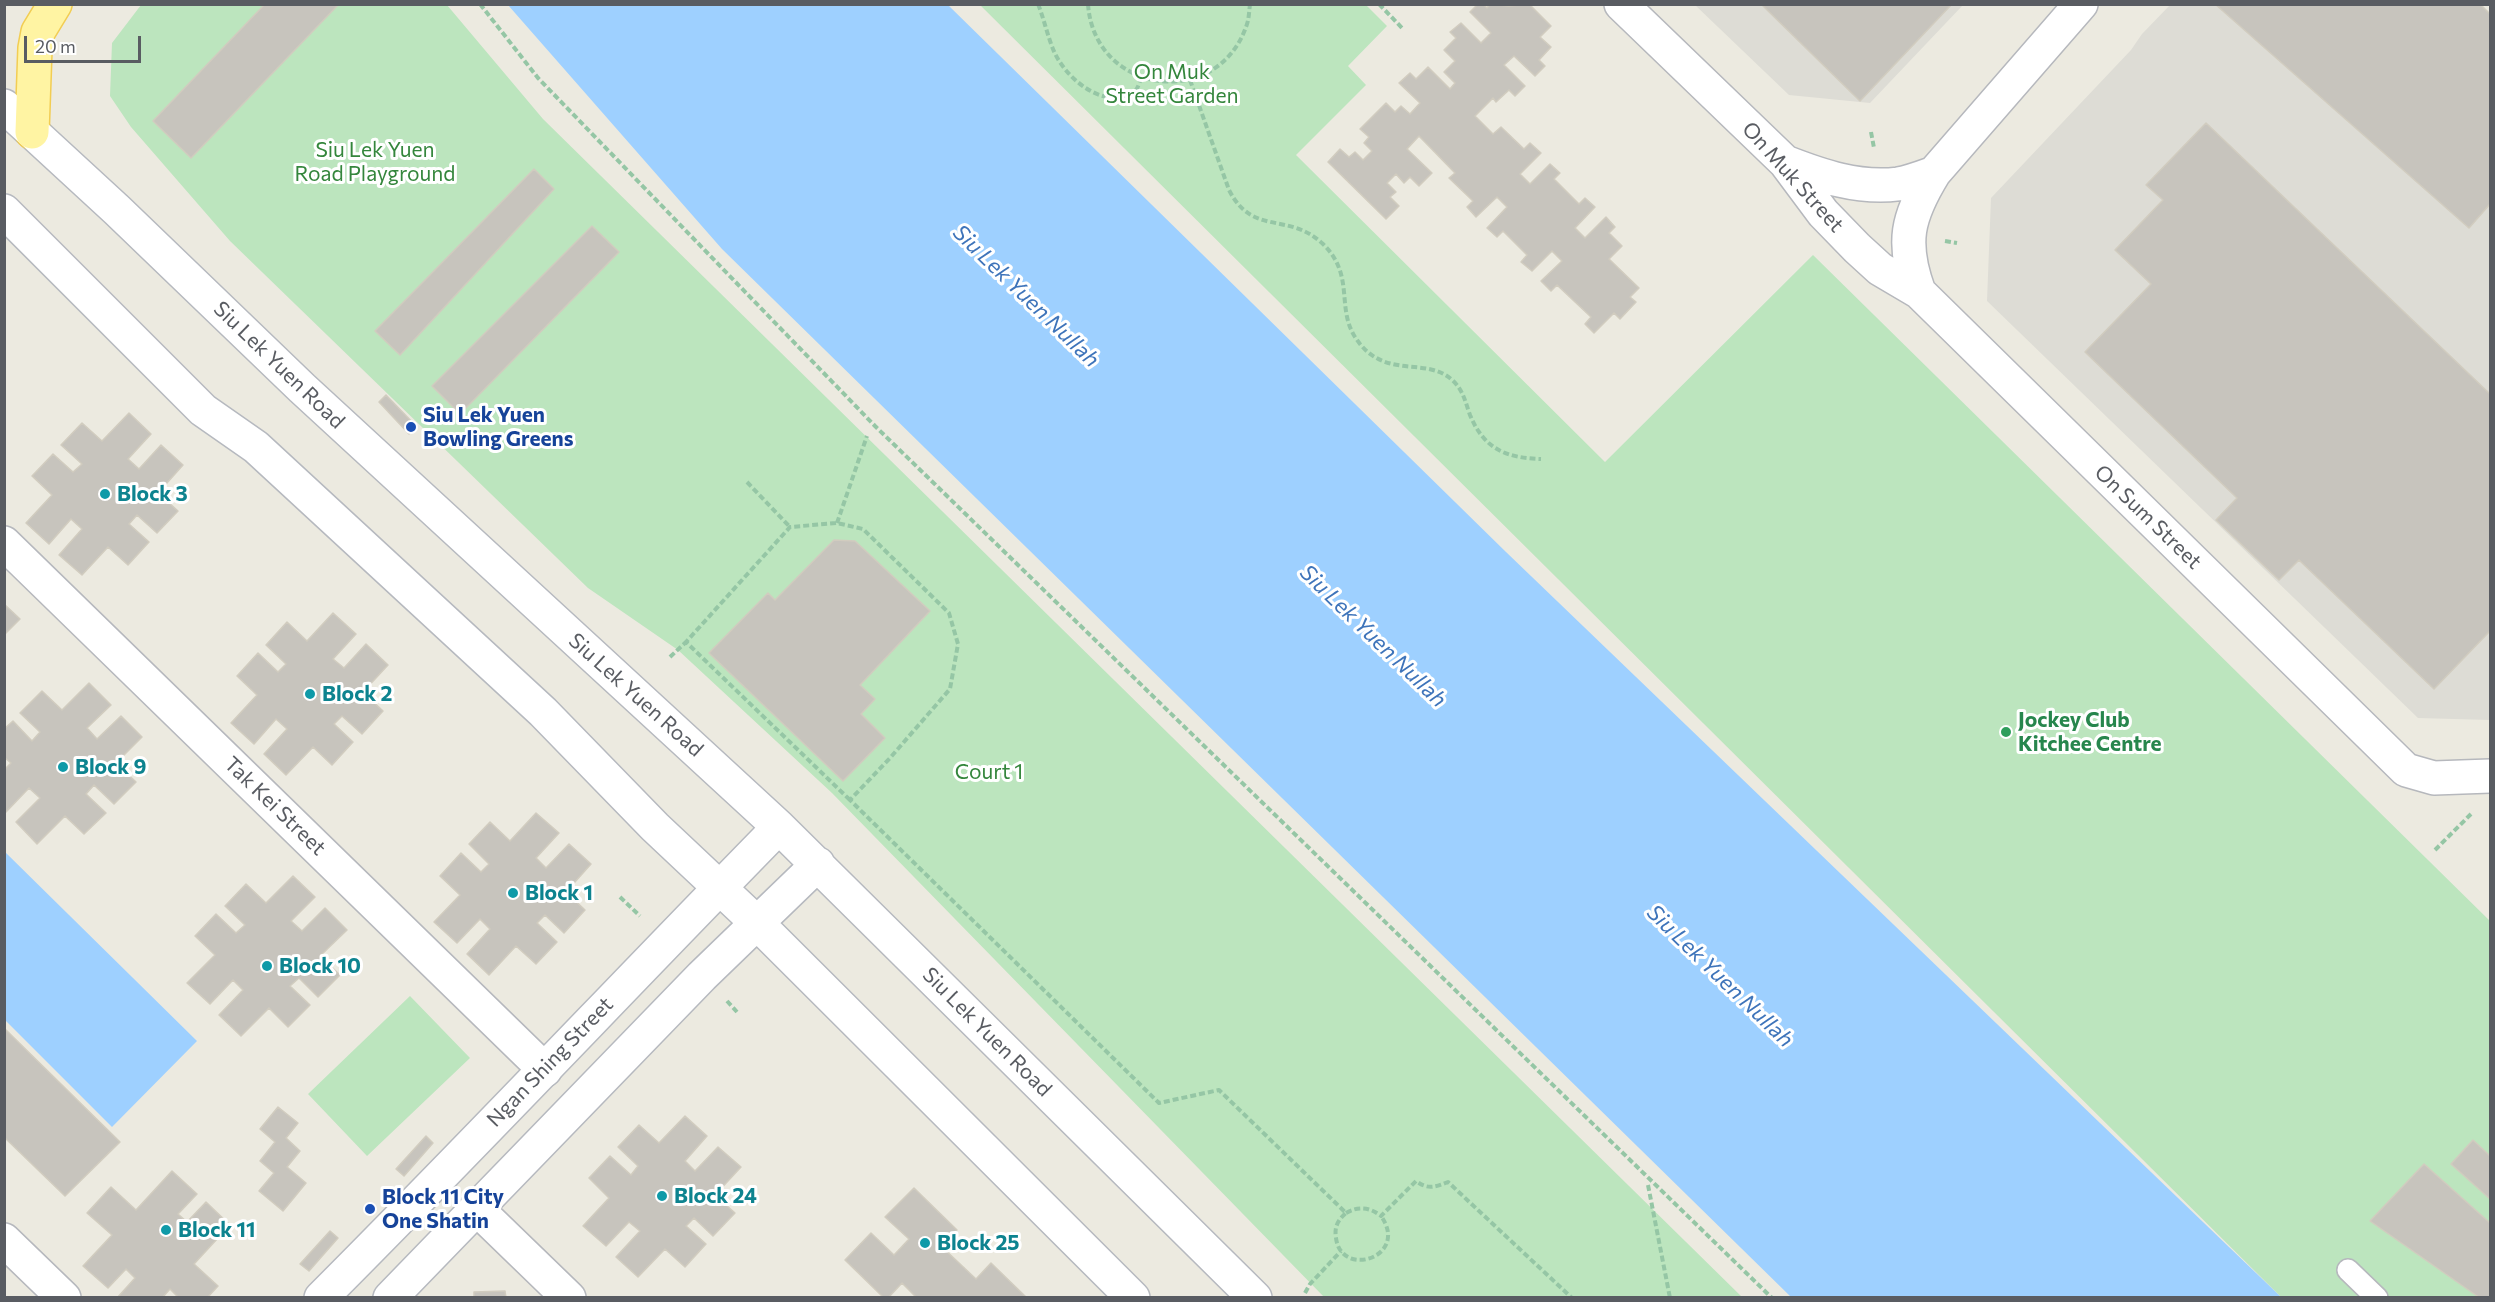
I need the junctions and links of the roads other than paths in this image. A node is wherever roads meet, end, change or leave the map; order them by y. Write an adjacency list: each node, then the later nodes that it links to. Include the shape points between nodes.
1 (55, 4): 5 (main road, via 38,32 35,48)
2 (1621, 4): 6 (street, On Muk Street)
3 (2081, 4): 7 (street, On Sum Street)
4 (4, 106): 5 (street, Siu Lek Yuen Road)
5 (32, 132): 12 (street, Siu Lek Yuen Road, via 302,388)
6 (1785, 162): 7 (street, via 1857,184 1899,184); 9 (street, On Muk Street, via 1822,213 1850,241 1880,269)
7 (1934, 173): 9 (street, On Sum Street, via 1912,215 1907,246)
8 (4, 211): 14 (street, via 203,410 256,447 543,712)
9 (1919, 292): 11 (street, On Sum Street, via 2406,770 2434,778)
10 (4, 543): 16 (street, Tak Kei Street)
11 (2490, 776)
12 (779, 827): 13 (street, Siu Lek Yuen Road); 14 (street, Ngan Shing Street)
13 (818, 864): 15 (street); 25 (street, Siu Lek Yuen Road)
14 (720, 888): 15 (street); 16 (street, Ngan Shing Street)
15 (756, 922): 17 (street); 24 (street)
16 (544, 1070): 21 (street, Ngan Shing Street)
17 (476, 1208): 22 (street); 23 (street)
18 (4, 1240): 20 (street)
19 (2348, 1269): 26 (lane)
20 (64, 1298)
21 (321, 1298)
22 (390, 1298)
23 (569, 1298)
24 (1133, 1298)
25 (1255, 1298)
26 (2377, 1298)

